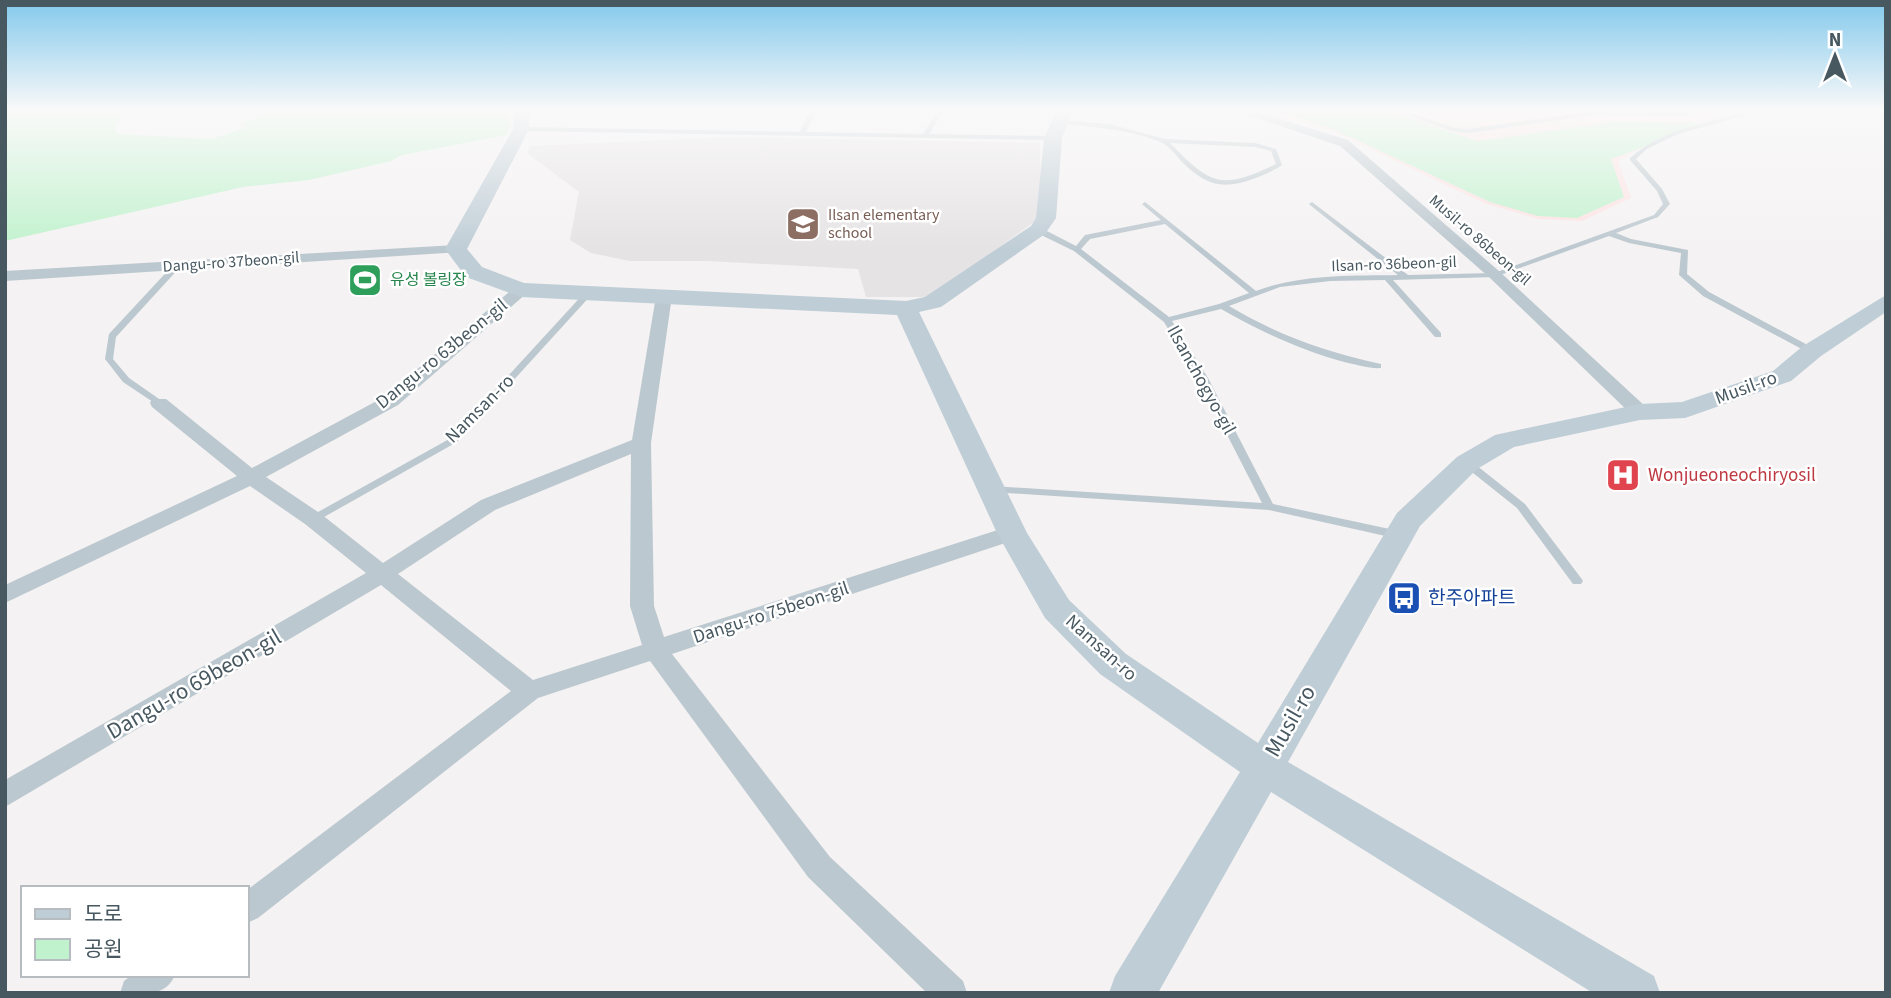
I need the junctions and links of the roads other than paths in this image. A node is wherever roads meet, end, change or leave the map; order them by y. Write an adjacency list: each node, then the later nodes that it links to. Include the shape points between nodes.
1 (503, 157): 12 (street)
2 (1054, 157): 10 (street, via 1046,218)
3 (1178, 157): 4 (lane, via 1189,170 1217,185 1247,181 1279,165)
4 (1276, 157)
5 (1359, 157): 15 (street, Musil-ro 86beon-gil)
6 (1634, 157): 11 (lane, Ilsan-ro 36beon-gil, via 1667,204 1657,216)
7 (1145, 204): 9 (lane)
8 (1311, 204): 18 (lane)
9 (1163, 222): 13 (lane, via 1088,237); 21 (lane)
10 (1038, 230): 13 (lane, Ilsanchogyo-gil); 25 (street, via 933,302)
11 (1609, 233): 15 (lane, Ilsan-ro 36beon-gil); 28 (lane, via 1685,251 1684,275 1706,294)
12 (456, 249): 14 (street, Dangu-ro 37beon-gil); 19 (street, via 474,272)
13 (1077, 249): 26 (lane, Ilsanchogyo-gil)
14 (177, 266): 16 (street, Dangu-ro 37beon-gil); 30 (lane, via 112,336 109,359 126,380)
15 (1495, 275): 18 (lane, Ilsan-ro 36beon-gil); 31 (street, Musil-ro 86beon-gil)
16 (5, 276)
17 (1387, 278): 18 (lane, Ilsan-ro 36beon-gil); 21 (lane, Ilsan-ro 36beon-gil, via 1279,285); 27 (lane)
18 (1407, 278)
19 (521, 290): 20 (street); 34 (street, Dangu-ro 63beon-gil, via 391,401)
20 (589, 293): 22 (street); 37 (lane, Namsan-ro, via 454,440)
21 (1255, 295): 24 (lane, Ilsan-ro 36beon-gil)
22 (664, 296): 25 (street); 32 (street)
23 (1886, 302): 28 (street, Musil-ro)
24 (1222, 306): 26 (lane, Ilsan-ro 36beon-gil); 29 (lane, via 1256,326 1352,362)
25 (906, 308): 35 (street, Namsan-ro)
26 (1167, 320): 36 (lane, Ilsanchogyo-gil, via 1203,378)
27 (1438, 335)
28 (1812, 351): 31 (street, Musil-ro, via 1782,376 1685,410)
29 (1378, 366)
30 (159, 403): 34 (street)
31 (1640, 412): 33 (street, Musil-ro, via 1505,441)
32 (641, 443): 40 (street, Dangu-ro 69beon-gil, via 488,505); 43 (street, via 642,606)
33 (1467, 463): 39 (street, Musil-ro, via 1408,520); 41 (lane, via 1521,506)
34 (251, 477): 37 (street); 42 (street, Dangu-ro 63beon-gil)
35 (989, 489): 36 (lane); 38 (street, Namsan-ro)
36 (1269, 506): 39 (lane)
37 (313, 519): 40 (street)
38 (1012, 533): 43 (street, Dangu-ro 75beon-gil); 45 (street, Namsan-ro, via 1057,609 1113,664)
39 (1400, 535): 45 (street, Musil-ro)
40 (382, 574): 44 (street); 46 (street, Dangu-ro 69beon-gil)
41 (1577, 581)
42 (5, 595)
43 (656, 651): 44 (street, Dangu-ro 75beon-gil); 50 (street, via 819,867)
44 (529, 691): 47 (street, Dangu-ro 75beon-gil)
45 (1263, 767): 51 (street, Musil-ro); 52 (street, Namsan-ro)
46 (5, 795)
47 (248, 907)
48 (156, 977): 49 (street)
49 (136, 993)
50 (951, 993)
51 (1132, 993)
52 (1637, 993)

